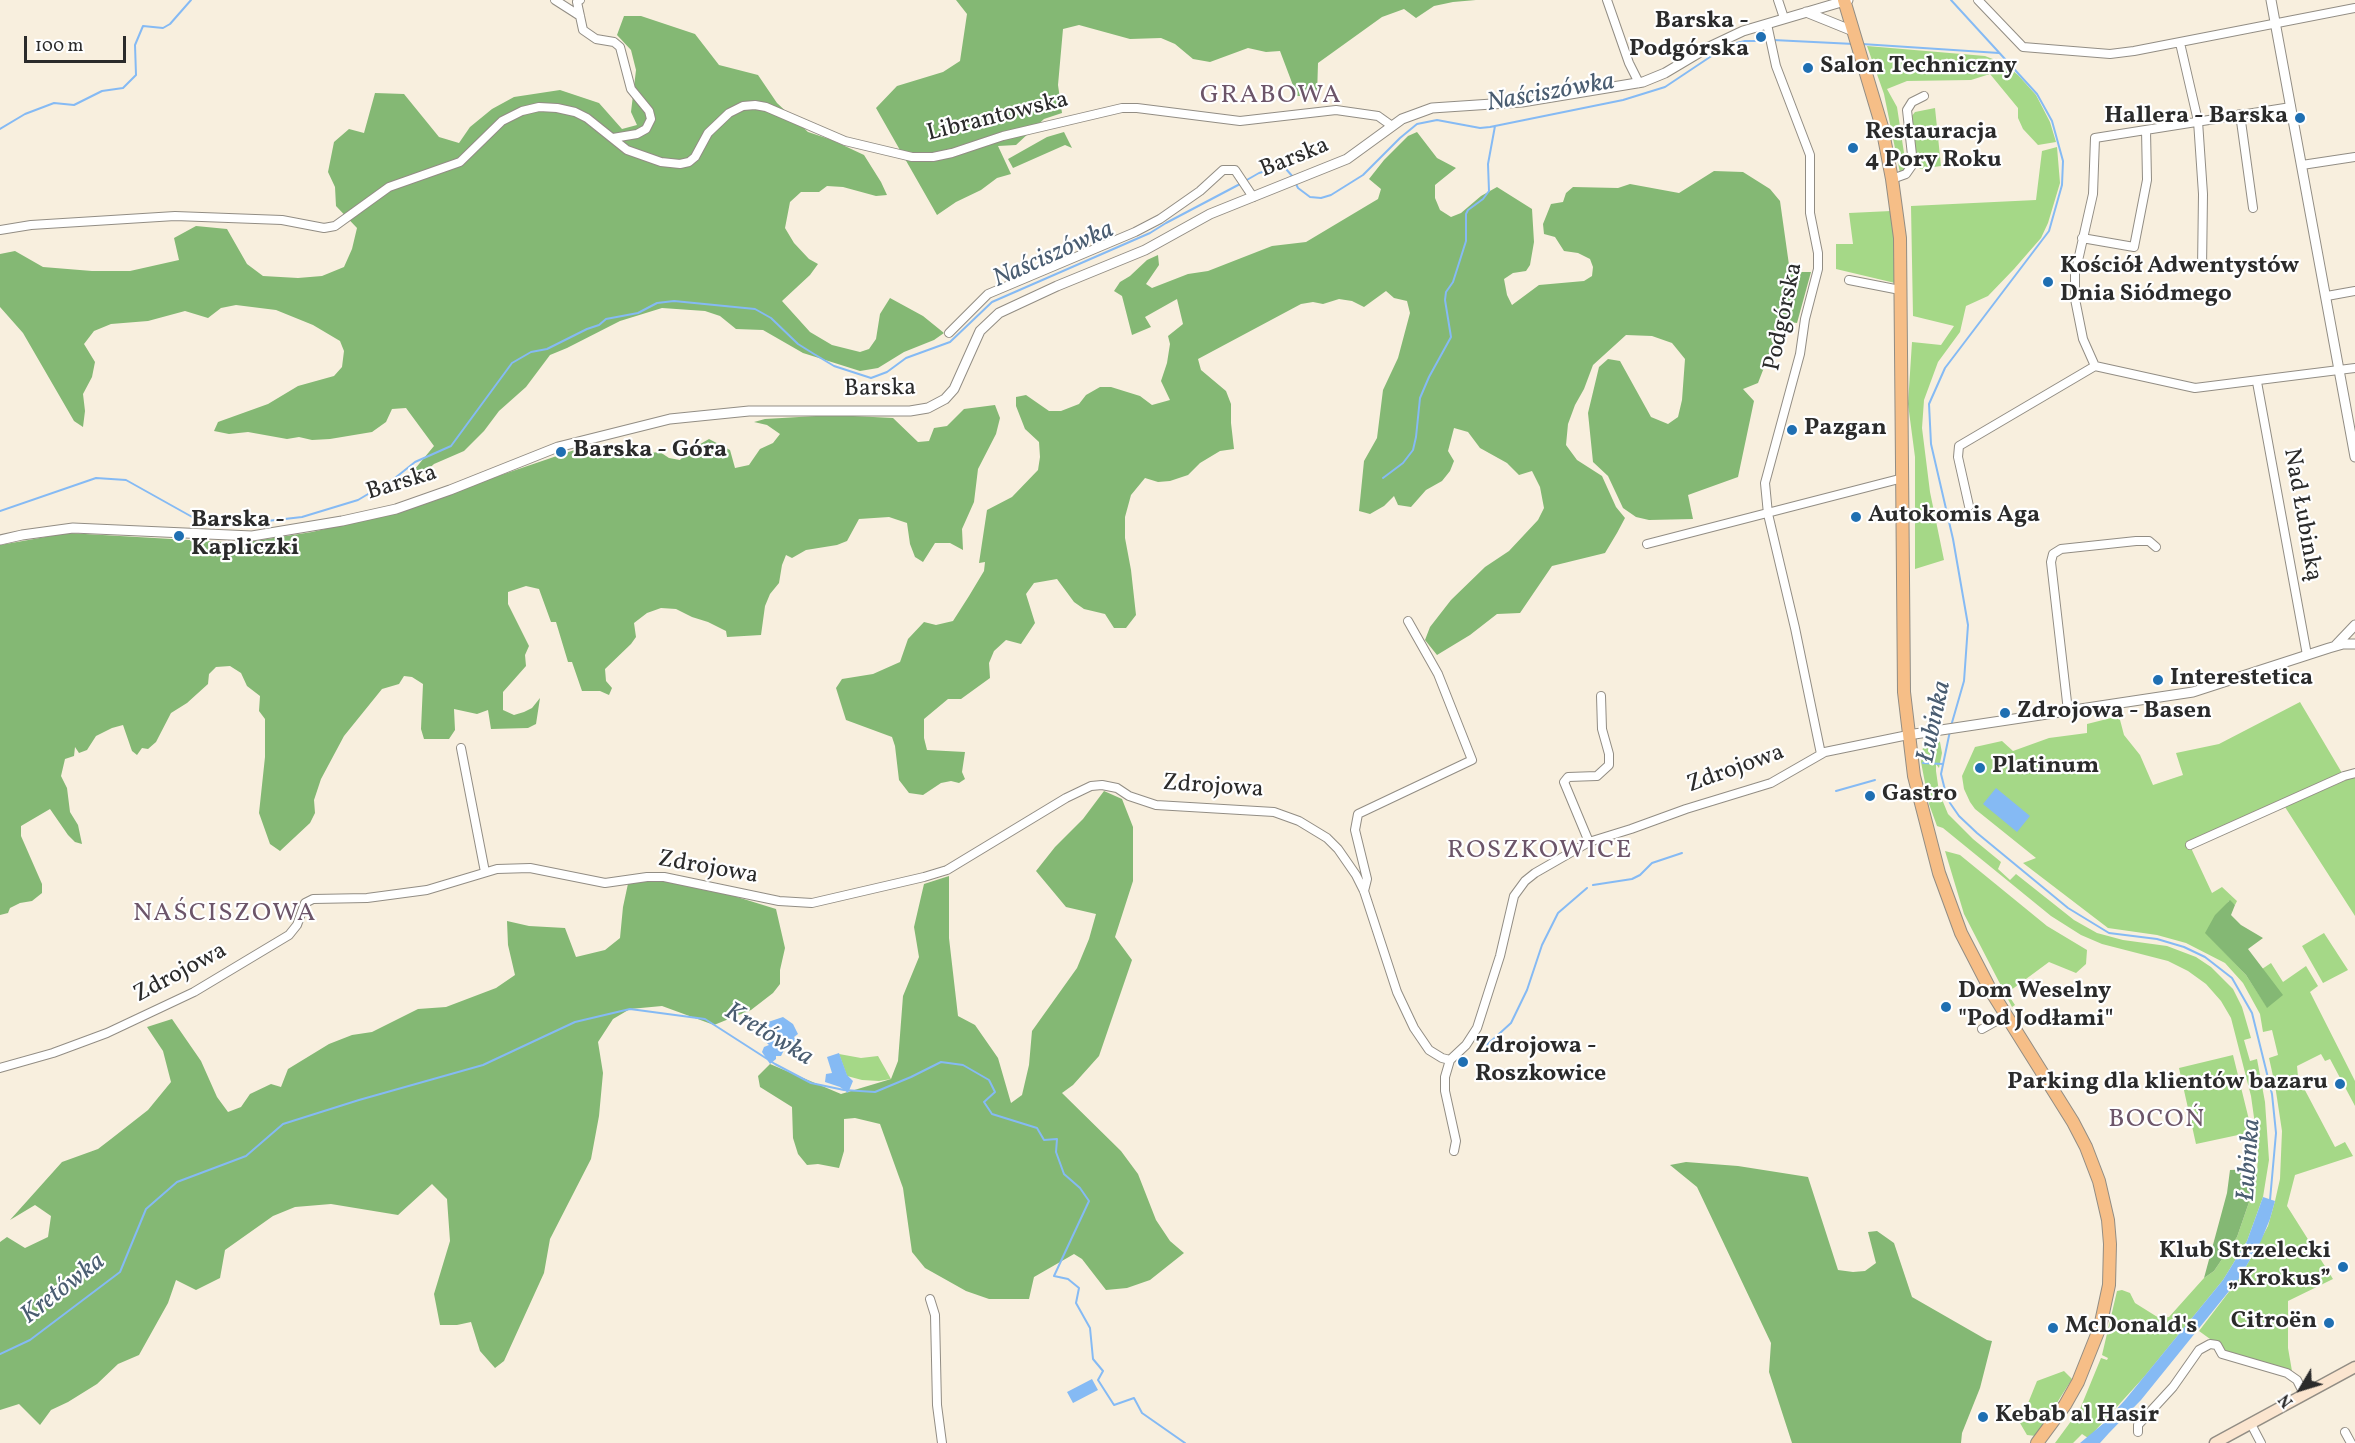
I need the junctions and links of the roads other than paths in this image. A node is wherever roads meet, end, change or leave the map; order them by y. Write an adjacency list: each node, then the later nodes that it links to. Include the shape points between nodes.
1 (555, 0): 10 (street)
2 (580, 0): 10 (street)
3 (1606, 0): 16 (street)
4 (1778, 0): 11 (street)
5 (1845, 0): 9 (street, Barska); 14 (main road)
6 (1978, 0): 15 (street, via 2023,47 2110,54)
7 (2271, 0): 12 (street)
8 (2355, 8): 12 (street)
9 (1806, 12): 11 (street, Barska); 14 (street)
10 (580, 16): 23 (street, via 583,30 620,47 631,89 649,111 651,119 646,129)
11 (1785, 18): 13 (street, Barska)
12 (2275, 22): 15 (street); 18 (street)
13 (1767, 24): 16 (street, Barska, via 1726,38 1665,73); 44 (street, Podgórska, via 1776,66 1810,155 1809,213 1818,253 1800,354 1765,483)
14 (1854, 34): 26 (main road, via 1882,127)
15 (2180, 43): 20 (street)
16 (1639, 83): 21 (street, Barska, via 1522,102 1432,108)
17 (1924, 96): 26 (street, via 1907,110 1913,164 1906,174)
18 (2291, 107): 19 (street); 25 (street)
19 (2240, 114): 20 (street); 28 (street)
20 (2198, 122): 22 (street); 31 (street, via 2204,194)
21 (1392, 126): 23 (street, Librantowska, via 1378,116 1336,110 1240,121 1122,108 1003,135 952,153 912,157 845,141 754,105 742,106 723,118 689,162 661,162 643,157); 27 (street, Barska, via 1347,159 1283,185)
22 (2146, 130): 30 (street, via 2096,138 2093,194); 30 (street, via 2147,180 2134,248)
23 (613, 138): 29 (street, Librantowska, via 575,112 539,107 522,111 502,121 460,162 389,187 346,219 324,228 282,220 175,216)
24 (2355, 157): 25 (street)
25 (2302, 165): 35 (street)
26 (1892, 179): 33 (main road, via 1900,238)
27 (1250, 193): 36 (street, via 1235,170 1223,170 1160,219 988,294); 45 (street, Barska, via 1145,250 999,313 980,331 954,389 928,408 749,411 670,419 558,447 396,509 252,536 73,528)
28 (2253, 208)
29 (0, 230)
30 (2082, 238): 37 (street, via 2074,299 2083,339)
31 (2202, 268)
32 (1849, 280): 33 (street)
33 (1900, 290): 42 (main road)
34 (2355, 291): 35 (street)
35 (2327, 296): 39 (street)
36 (949, 333)
37 (2095, 366): 40 (street, via 2195,388); 43 (street, via 1959,446)
38 (2355, 368): 39 (street)
39 (2340, 369): 40 (street); 41 (street)
40 (2257, 382): 52 (street, Nad Łubinką)
41 (2355, 457)
42 (1903, 478): 44 (street); 55 (main road, via 1904,692)
43 (1969, 506)
44 (1767, 514): 46 (street); 57 (street, Podgórska)
45 (0, 540)
46 (1647, 543)
47 (2156, 547): 54 (street, via 2149,541 2136,541 2061,549 2053,554)
48 (1408, 621): 62 (street, Zdrojowa, via 1437,674 1472,760 1358,814 1355,830 1367,879)
49 (2355, 625): 51 (street)
50 (2355, 644): 51 (street, Zdrojowa)
51 (2335, 646): 52 (street, Zdrojowa)
52 (2307, 655): 54 (street, Zdrojowa, via 2193,692)
53 (1601, 696): 59 (street, via 1609,765 1598,776 1568,777 1564,782)
54 (2068, 711): 55 (street, Zdrojowa)
55 (1908, 735): 57 (street, Zdrojowa); 63 (main road, via 1914,776 1949,904 1977,965)
56 (461, 748): 61 (street)
57 (1821, 754): 59 (street, Zdrojowa, via 1771,783)
58 (2355, 773): 60 (street)
59 (1588, 842): 65 (street, Zdrojowa, via 1535,873 1514,896 1477,1028)
60 (2190, 845)
61 (485, 872): 62 (street, Zdrojowa, via 530,868 604,883 664,877 779,901 834,900 947,870 1066,798 1102,785 1156,805 1274,812 1299,821 1338,849); 66 (street, Zdrojowa, via 427,890 367,898 313,899 305,903 289,935 194,992 107,1033)
62 (1364, 891): 65 (street, Zdrojowa, via 1397,992 1414,1028 1429,1050)
63 (2007, 1015): 64 (street); 75 (main road, via 2086,1147 2104,1201 2110,1244 2107,1298 2091,1354 2065,1405)
64 (1982, 1029)
65 (1449, 1060): 67 (street, via 1445,1091 1456,1141)
66 (0, 1068)
67 (1454, 1151)
68 (930, 1299): 74 (street, via 935,1315)
69 (2355, 1367): 70 (main road)
70 (2304, 1394): 71 (main road); 72 (street, via 2297,1380 2287,1373 2222,1354 2217,1345 2210,1344 2199,1350 2173,1387 2138,1425)
71 (2251, 1424): 76 (main road); 77 (street)
72 (2138, 1432)
73 (2345, 1432): 78 (street)
74 (942, 1443)
75 (2037, 1443)
76 (2215, 1443)
77 (2261, 1443)
78 (2351, 1443)

